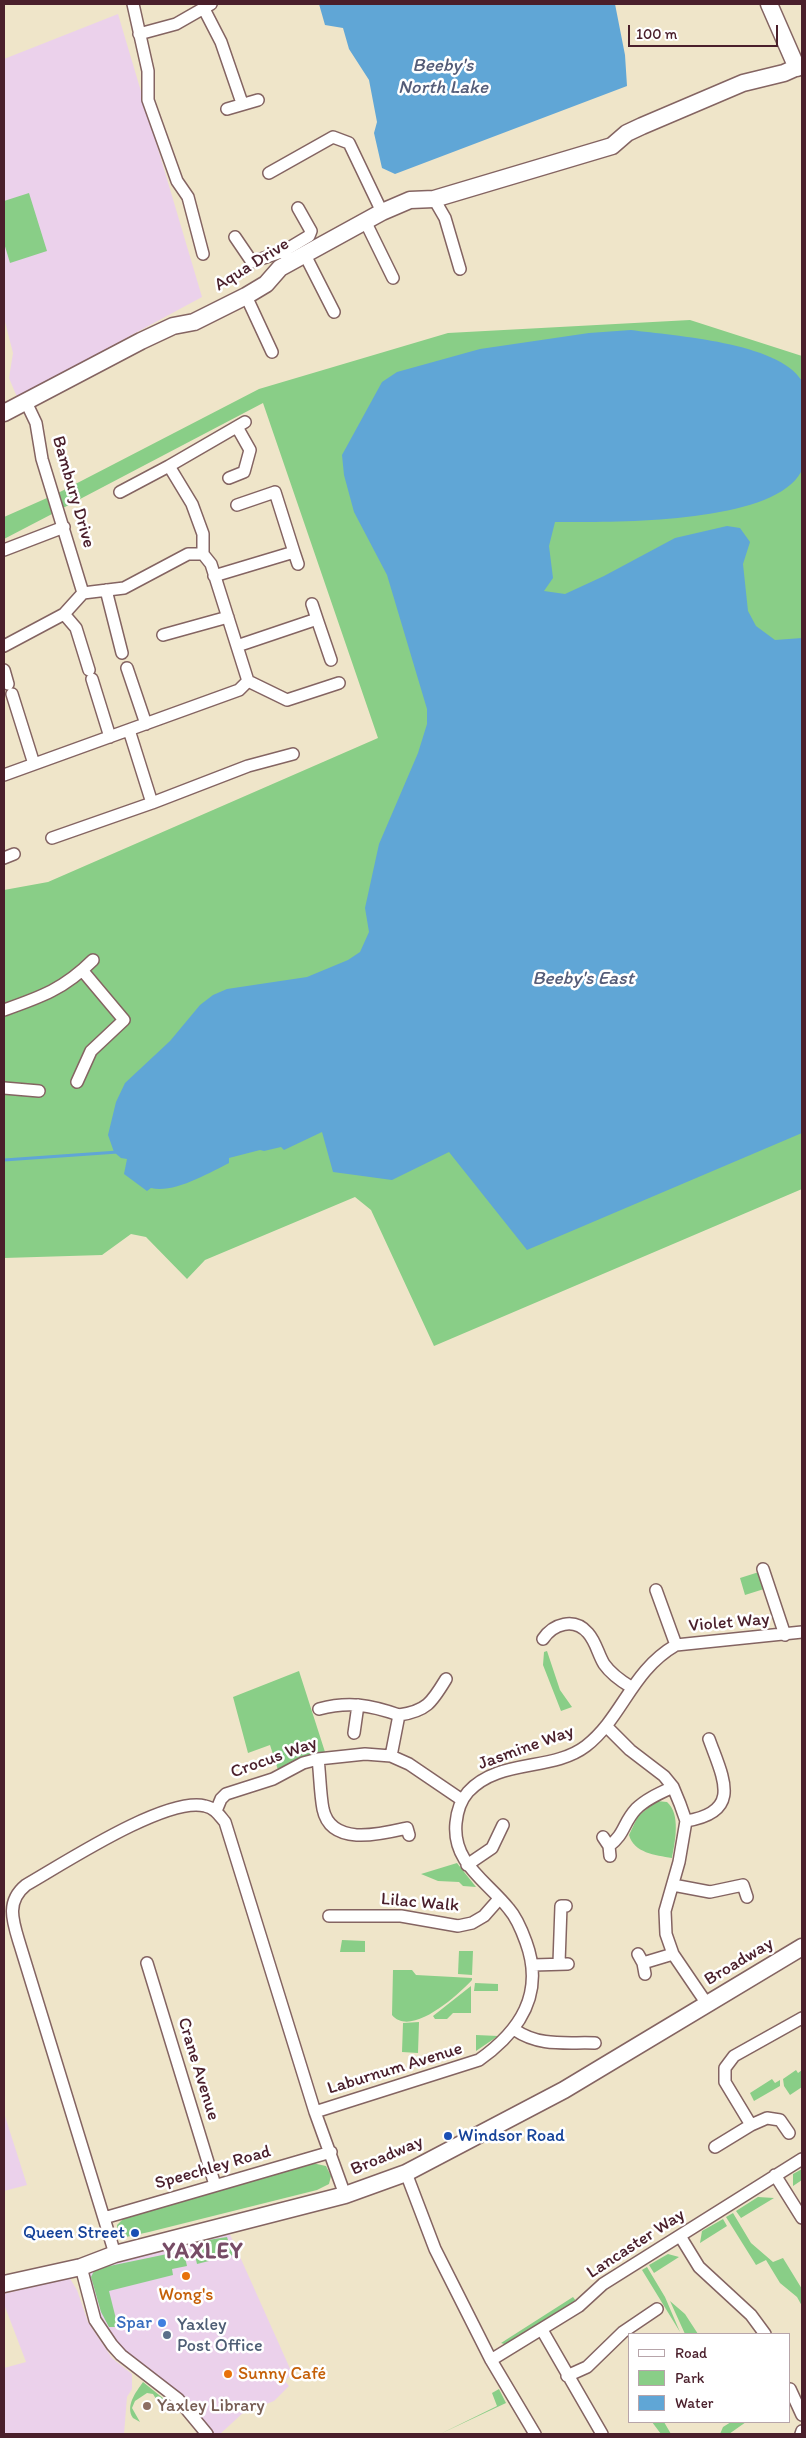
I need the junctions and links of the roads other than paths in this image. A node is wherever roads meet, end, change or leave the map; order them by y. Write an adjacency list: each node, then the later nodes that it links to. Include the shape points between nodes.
1 (133, 4): 4 (street)
2 (769, 4): 5 (street)
3 (208, 6): 4 (street, via 176,24); 7 (street)
4 (139, 34): 15 (street, via 148,71 148,100 177,181 188,197)
5 (800, 67): 10 (street, Aqua Drive, via 743,83 627,133 612,146)
6 (258, 100): 7 (street)
7 (242, 103): 8 (street)
8 (227, 109)
9 (269, 172): 12 (street, via 333,137 349,143)
10 (434, 199): 12 (street, Aqua Drive, via 410,200); 18 (street, via 444,218)
11 (298, 208): 17 (street, via 311,231)
12 (382, 212): 13 (street, Aqua Drive)
13 (366, 223): 16 (street, Aqua Drive); 19 (street)
14 (235, 237): 17 (street, via 252,262)
15 (203, 254)
16 (305, 255): 17 (street, Aqua Drive); 21 (street)
17 (287, 257): 20 (street, Aqua Drive, via 266,284)
18 (460, 269)
19 (393, 278)
20 (246, 296): 22 (street); 23 (street, Aqua Drive, via 194,322 173,326 141,341)
21 (334, 312)
22 (272, 352)
23 (26, 402): 24 (street, Aqua Drive); 29 (street, Bambury Drive, via 36,423 42,459)
24 (4, 413)
25 (169, 466): 26 (street, via 241,424 250,450 244,472); 27 (street); 32 (street, via 192,504 203,534)
26 (229, 478)
27 (120, 492)
28 (237, 505): 31 (street, via 275,492)
29 (64, 527): 30 (street); 36 (street, Bambury Drive)
30 (4, 550)
31 (294, 552): 33 (street); 34 (street)
32 (203, 554): 34 (street, via 211,564); 35 (street, via 188,554 124,588)
33 (298, 564)
34 (214, 576): 39 (street)
35 (106, 590): 36 (street); 44 (street)
36 (83, 593): 38 (street)
37 (312, 604): 40 (street)
38 (64, 614): 42 (street); 52 (street, via 76,628)
39 (228, 617): 41 (street); 43 (street)
40 (318, 619): 43 (street); 45 (street)
41 (163, 635)
42 (4, 646)
43 (237, 646): 48 (street)
44 (122, 653)
45 (331, 660)
46 (127, 668): 50 (street)
47 (4, 670): 54 (street)
48 (248, 681): 49 (street, via 287,700); 50 (street, via 239,690)
49 (339, 683)
50 (146, 724): 51 (street)
51 (128, 730): 52 (street); 56 (street)
52 (110, 736): 54 (street)
53 (293, 754): 56 (street, via 248,766)
54 (34, 764): 55 (street)
55 (4, 775)
56 (152, 803): 57 (street)
57 (52, 838)
58 (93, 960): 59 (street)
59 (82, 970): 60 (street, via 51,993); 61 (street, via 124,1020 90,1052)
60 (4, 1010)
61 (77, 1082)
62 (4, 1088): 63 (street)
63 (39, 1092)
64 (763, 1569): 67 (street)
65 (656, 1590): 69 (street)
66 (802, 1632): 67 (street, Violet Way)
67 (785, 1635): 69 (street, Violet Way)
68 (542, 1639): 71 (street, via 562,1624 582,1627 593,1640 605,1665)
69 (676, 1645): 71 (street, Violet Way, via 644,1670)
70 (446, 1679): 74 (street, via 425,1708)
71 (630, 1687): 75 (street, Violet Way)
72 (358, 1705): 73 (street, via 340,1704); 74 (street); 76 (street)
73 (319, 1709)
74 (400, 1715): 78 (street)
75 (606, 1726): 80 (street); 81 (street, Jasmine Way, via 575,1753 499,1773 469,1791)
76 (354, 1733)
77 (708, 1736): 83 (street, via 725,1793 711,1815)
78 (391, 1756): 79 (street, Crocus Way, via 365,1754); 81 (street, Crocus Way, via 409,1764)
79 (318, 1759): 82 (street, Crocus Way, via 273,1779 226,1794); 84 (street, via 323,1808 328,1822 335,1829 357,1835 382,1834)
80 (672, 1786): 83 (street); 86 (street, via 635,1810 620,1838)
81 (462, 1800): 87 (street, Laburnum Avenue, via 455,1832 457,1846)
82 (216, 1811): 89 (street, via 194,1804 149,1817); 103 (street, via 225,1822)
83 (686, 1821): 88 (street)
84 (407, 1827)
85 (503, 1830): 87 (street, via 492,1848)
86 (607, 1847)
87 (467, 1865): 91 (street, Laburnum Avenue)
88 (673, 1885): 90 (street, via 710,1892 743,1885); 95 (street, via 665,1923)
89 (9, 1896): 113 (street, via 13,1922)
90 (747, 1896)
91 (499, 1899): 93 (street, Lilac Walk, via 484,1916 458,1926 401,1916); 98 (street, Laburnum Avenue, via 510,1909 521,1928)
92 (566, 1906): 98 (street, via 561,1906 563,1964)
93 (329, 1916)
94 (802, 1946): 99 (street, Broadway)
95 (673, 1954): 97 (street); 99 (street)
96 (147, 1963): 111 (street, Crane Avenue)
97 (642, 1964)
98 (533, 1965): 101 (street, Laburnum Avenue, via 530,1996)
99 (708, 2004): 109 (street, Broadway, via 564,2090)
100 (802, 2018): 104 (street, via 734,2056 725,2068 725,2082)
101 (515, 2030): 102 (street, via 529,2039 578,2046); 103 (street, Laburnum Avenue, via 492,2051 461,2068)
102 (595, 2043)
103 (315, 2112): 107 (street)
104 (751, 2125): 105 (street, via 767,2118 780,2120); 106 (street)
105 (789, 2134)
106 (715, 2147)
107 (331, 2152): 111 (street, Speechley Road); 112 (street)
108 (802, 2159): 110 (street, Lancaster Way)
109 (406, 2173): 112 (street, Broadway); 122 (street, via 435,2249)
110 (775, 2176): 114 (street); 115 (street, Lancaster Way)
111 (215, 2185): 113 (street, Speechley Road)
112 (345, 2195): 116 (street, Broadway)
113 (104, 2218): 116 (street)
114 (802, 2218)
115 (680, 2236): 120 (street, Lancaster Way, via 603,2284 579,2306); 121 (street, via 699,2267 751,2315)
116 (115, 2254): 117 (street, Broadway)
117 (81, 2267): 118 (street, Broadway); 126 (street, via 95,2320 112,2345 178,2399)
118 (4, 2284)
119 (657, 2309): 123 (street, via 623,2332 587,2367)
120 (542, 2330): 122 (street, Lancaster Way); 123 (street)
121 (764, 2333)
122 (491, 2360): 127 (street)
123 (567, 2376): 128 (street)
124 (791, 2391): 125 (street)
125 (802, 2415)
126 (207, 2434)
127 (535, 2434)
128 (602, 2434)

